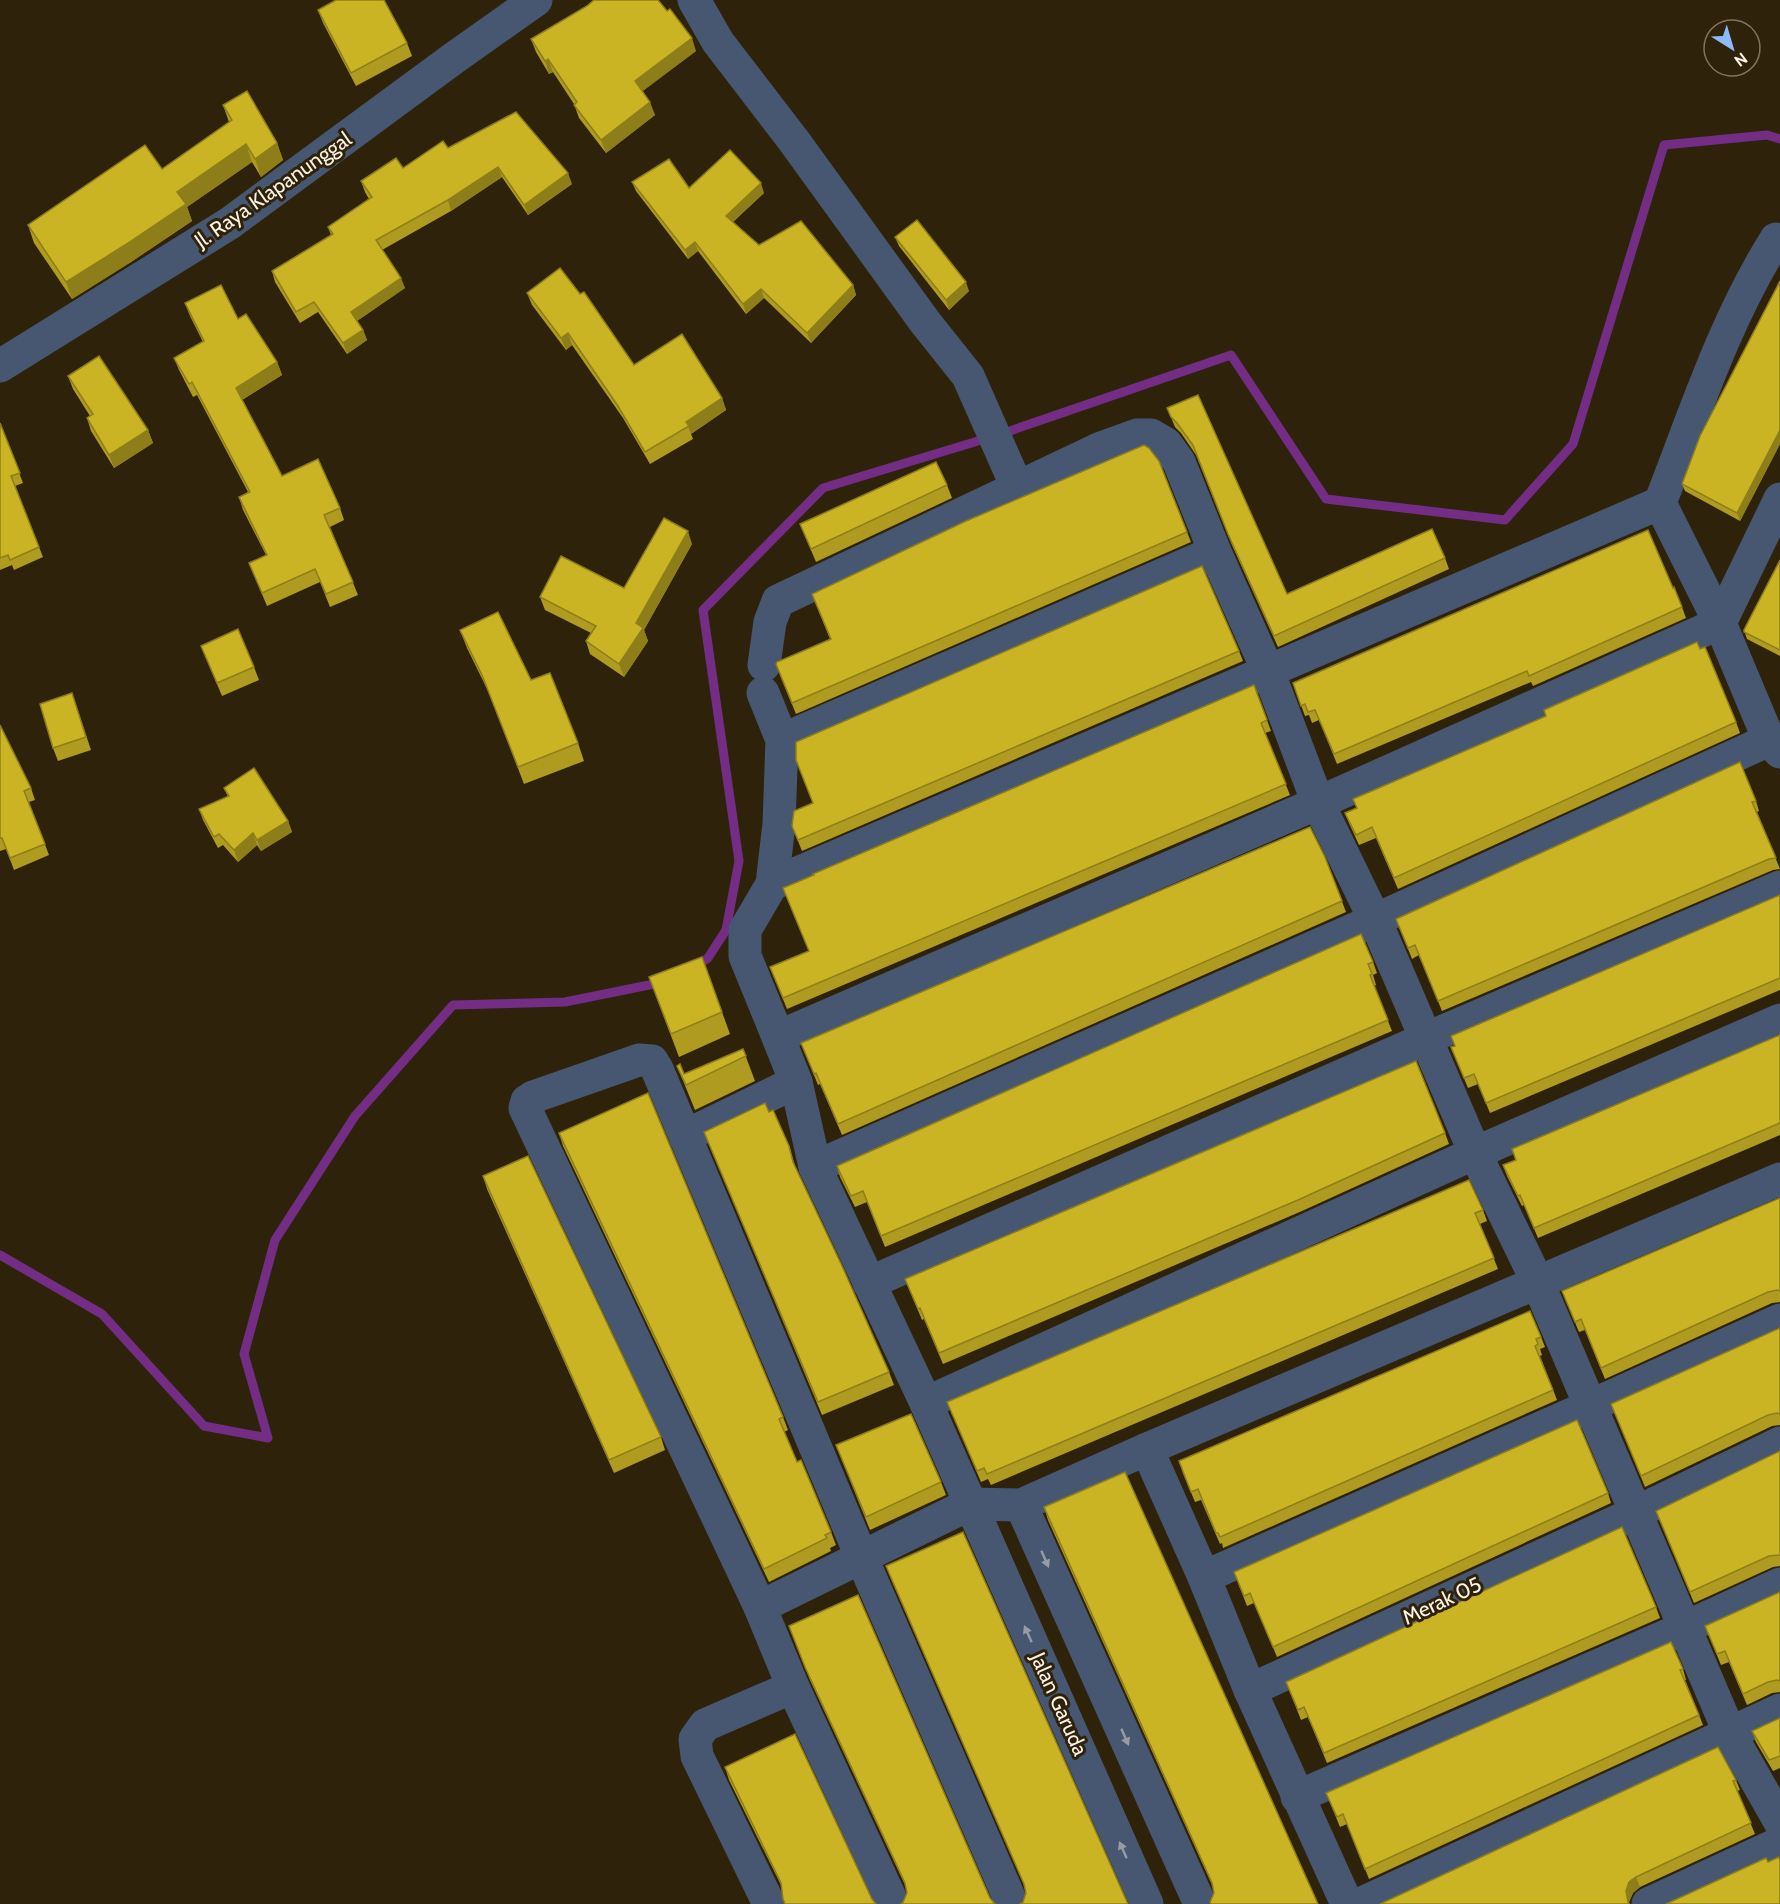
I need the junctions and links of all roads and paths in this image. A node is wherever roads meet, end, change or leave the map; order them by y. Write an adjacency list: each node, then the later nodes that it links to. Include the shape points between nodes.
1 (536, 0): 4 (street, Jl. Raya Klapanunggal, via 230,223)
2 (694, 0): 5 (street, via 718,42 968,376)
3 (1776, 239): 7 (street, via 1734,316)
4 (0, 366)
5 (1011, 474): 8 (street, via 1137,435 1151,435 1166,444 1179,462); 11 (street, via 778,601 770,622 763,679)
6 (1780, 499): 9 (street)
7 (1660, 503): 9 (street); 10 (street)
8 (1215, 552): 10 (street); 11 (street)
9 (1720, 623): 12 (street); 13 (street)
10 (1268, 671): 13 (street); 14 (street)
11 (782, 740): 14 (street)
12 (1774, 746): 16 (street)
13 (1318, 803): 16 (street); 18 (street)
14 (772, 884): 18 (street, Jalan Garuda, via 745,930 745,957)
15 (1780, 887): 19 (street)
16 (1375, 920): 19 (street); 23 (street)
17 (1780, 1020): 22 (street)
18 (778, 1037): 20 (street, Jalan Garuda)
19 (1425, 1039): 22 (street); 25 (street)
20 (796, 1082): 21 (street); 23 (street, Jalan Garuda)
21 (685, 1136): 35 (street); 38 (street, via 652,1061 639,1060 533,1097 525,1108)
22 (1474, 1153): 26 (street); 28 (street)
23 (815, 1167): 25 (street, Jalan Garuda)
24 (1780, 1179): 26 (street)
25 (869, 1282): 28 (street, Jalan Garuda)
26 (1538, 1283): 29 (street); 31 (street)
27 (1780, 1320): 29 (street)
28 (926, 1403): 32 (street, Jalan Garuda)
29 (1590, 1406): 34 (street); 36 (street)
30 (1780, 1443): 34 (street, Merak 05)
31 (1147, 1449): 33 (street); 36 (street)
32 (970, 1504): 33 (street); 35 (street); 50 (street, Jalan Garuda, one-way to 32)
33 (1021, 1506): 51 (street, one-way to 51)
34 (1635, 1513): 39 (street); 41 (street, Merak 05)
35 (861, 1556): 38 (street); 49 (street)
36 (1204, 1577): 41 (street)
37 (1780, 1584): 39 (street)
38 (760, 1606): 40 (street)
39 (1684, 1629): 43 (street); 44 (street)
40 (793, 1687): 47 (street, via 705,1725 695,1739 697,1756); 48 (street)
41 (1250, 1690): 44 (street)
42 (1780, 1710): 43 (street)
43 (1730, 1734): 45 (street); 53 (street)
44 (1297, 1797): 52 (street)
45 (1780, 1822)
46 (1780, 1843): 54 (street)
47 (769, 1904)
48 (892, 1904)
49 (1012, 1904)
50 (1147, 1904)
51 (1200, 1904)
52 (1347, 1904)
53 (1360, 1904)
54 (1648, 1904)

